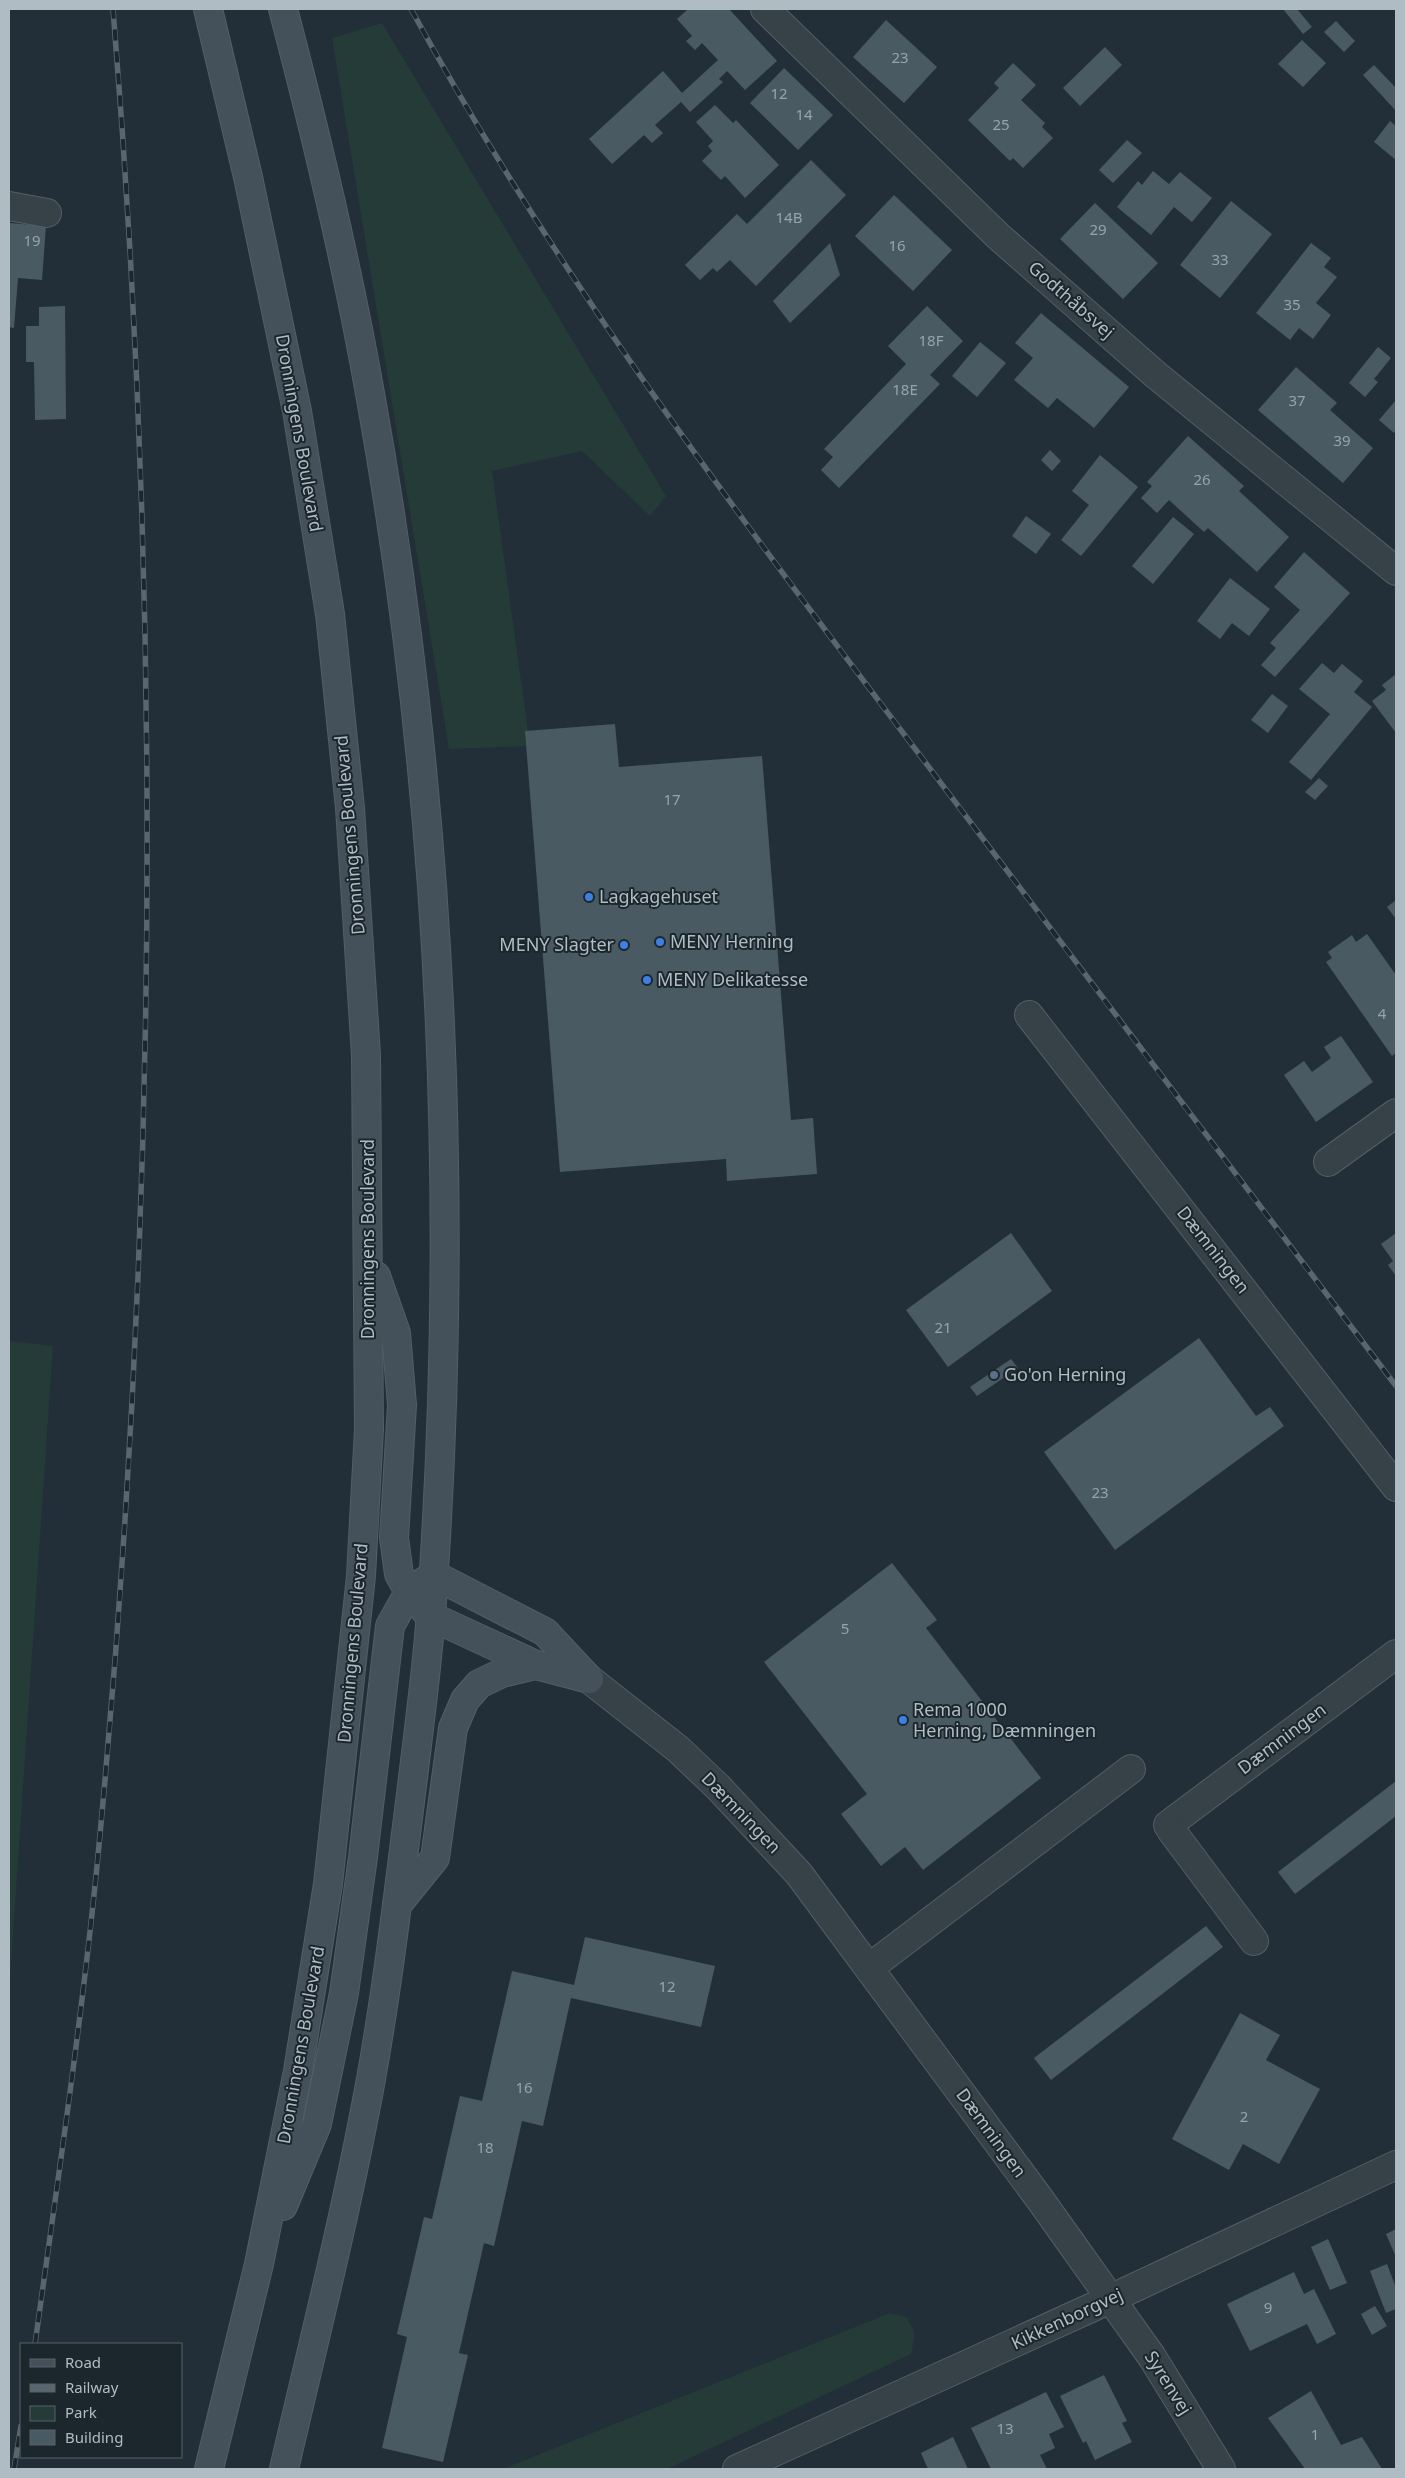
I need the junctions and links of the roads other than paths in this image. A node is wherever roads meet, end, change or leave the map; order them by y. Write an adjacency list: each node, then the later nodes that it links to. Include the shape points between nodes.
1 (208, 9): 10 (main road, Dronningens Boulevard, via 298,411 330,614 350,808 366,1055)
2 (283, 9): 12 (main road, via 323,162 371,399 402,604 425,800 441,1048 445,1252)
3 (765, 9): 6 (street, Godthåbsvej, via 1012,248 1156,375)
4 (9, 206): 5 (street)
5 (47, 213)
6 (1396, 571)
7 (1029, 1015): 11 (street, Dæmningen)
8 (1396, 1113): 9 (street)
9 (1328, 1162)
10 (369, 1256): 13 (main road, via 396,1333 402,1405 394,1538 399,1574); 23 (main road, Dronningens Boulevard, via 369,1429 361,1576 329,1874 298,2071)
11 (1396, 1487)
12 (434, 1575): 13 (main road); 14 (main road); 17 (main road, via 545,1632)
13 (408, 1592): 14 (main road); 23 (main road, via 390,1626 344,1993 317,2124)
14 (430, 1616): 16 (main road); 19 (main road)
15 (1396, 1654): 20 (street, Dæmningen, via 1169,1827)
16 (536, 1665): 17 (main road); 19 (main road, via 502,1673 478,1684 465,1700 453,1728 435,1858)
17 (589, 1679): 21 (street, Dæmningen, via 670,1743 718,1787 800,1874)
18 (1131, 1770): 21 (street)
19 (397, 1906): 26 (main road, via 371,2079)
20 (1254, 1941)
21 (870, 1968): 24 (street, Dæmningen)
22 (1396, 2165): 24 (street, Kikkenborgvej)
23 (259, 2264): 25 (main road, Dronningens Boulevard)
24 (1110, 2299): 27 (street, Kikkenborgvej); 28 (street, Syrenvej, via 1152,2357)
25 (209, 2469)
26 (284, 2469)
27 (737, 2469)
28 (1221, 2469)

